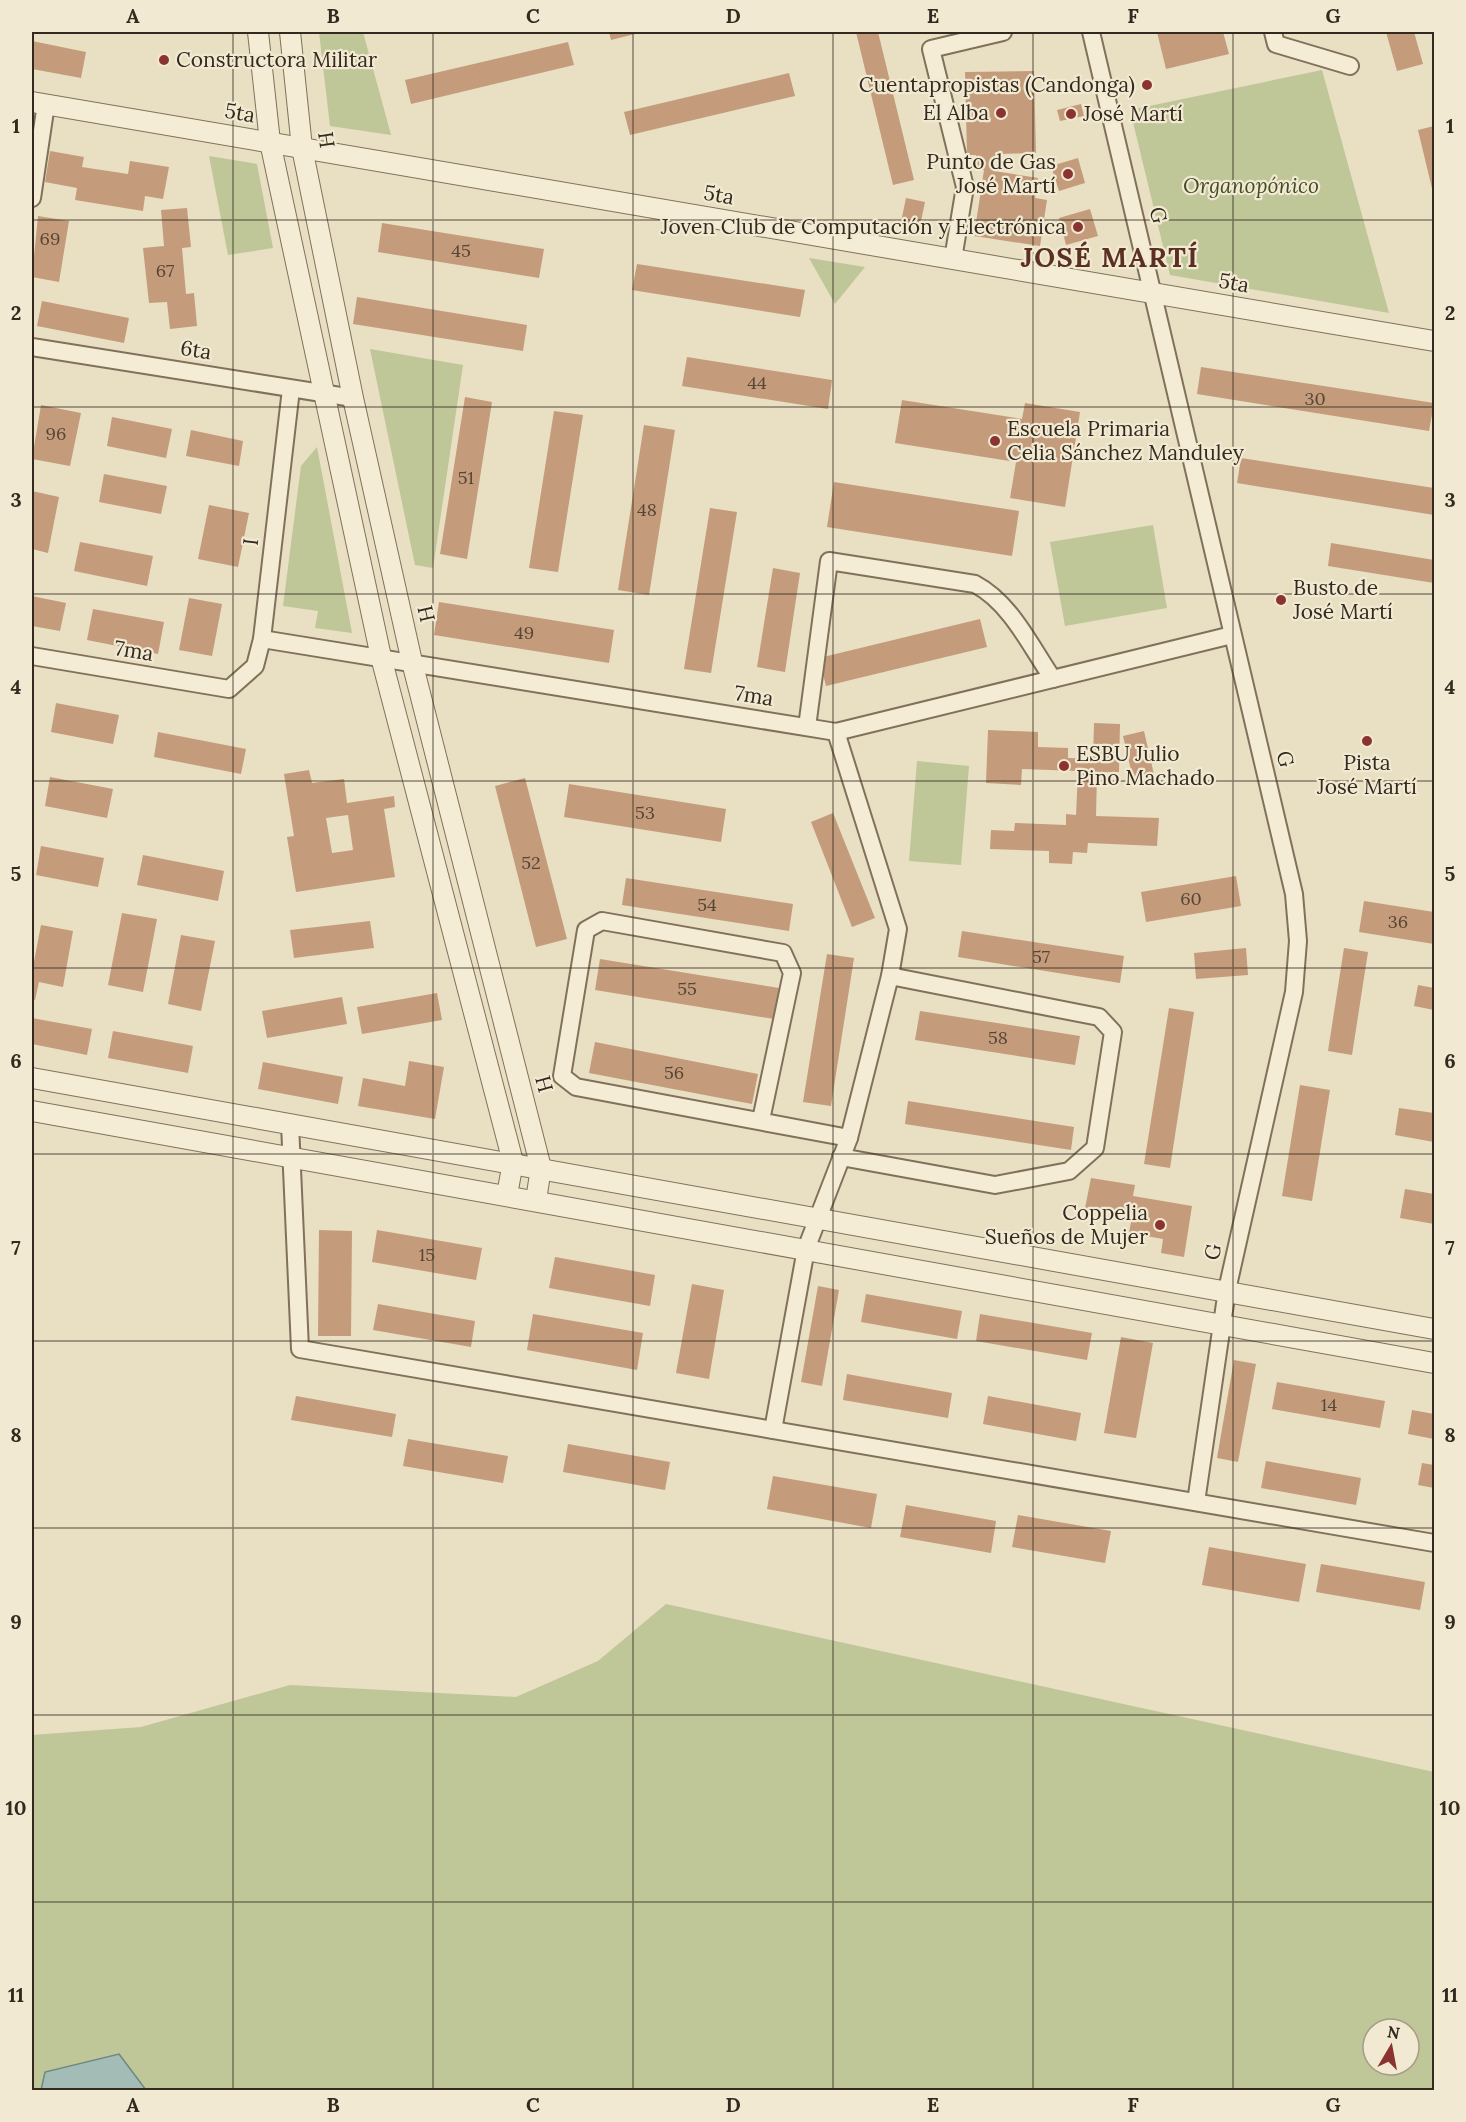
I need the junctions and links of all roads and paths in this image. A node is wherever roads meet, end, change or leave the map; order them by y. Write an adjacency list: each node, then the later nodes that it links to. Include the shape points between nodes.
1 (258, 32): 8 (street)
2 (290, 32): 9 (street, H)
3 (1003, 32): 11 (street, via 931,49 964,187)
4 (1091, 32): 12 (street, G)
5 (1273, 32): 6 (street, via 1276,44)
6 (1350, 66)
7 (39, 103): 8 (street, 5ta); 10 (street)
8 (270, 142): 9 (street, 5ta); 16 (street)
9 (302, 148): 11 (street, 5ta); 17 (street, H)
10 (32, 198)
11 (953, 259): 12 (street, 5ta)
12 (1153, 293): 13 (street, 5ta); 18 (street, G)
13 (1434, 341)
14 (32, 346): 15 (street, 6ta)
15 (291, 388): 16 (street, 6ta); 19 (street, I)
16 (322, 393): 17 (street, 6ta); 21 (street)
17 (352, 398): 22 (street, H)
18 (1232, 635): 23 (street, 7ma); 41 (street, G, via 1294,894 1298,941 1294,992)
19 (262, 639): 21 (street, 7ma); 24 (street, I, via 255,666)
20 (32, 656): 24 (street, 7ma)
21 (381, 657): 22 (street, 7ma); 35 (street)
22 (412, 663): 25 (street, 7ma); 36 (street, H)
23 (1053, 679): 25 (street, via 1006,610 990,592 975,584 829,561); 26 (street, 7ma)
24 (230, 689)
25 (807, 727): 26 (street, 7ma)
26 (836, 732): 27 (street, via 898,929)
27 (890, 976): 32 (street); 33 (street, via 1099,1017 1113,1032 1095,1148 1070,1171 995,1185)
28 (32, 1078): 31 (street)
29 (32, 1111): 34 (street)
30 (760, 1119): 30 (street, via 792,973 783,953 602,921 586,930 562,1076 576,1087); 32 (street)
31 (290, 1124): 34 (street); 35 (street)
32 (849, 1137): 33 (street)
33 (841, 1156): 39 (street)
34 (291, 1157): 37 (street); 45 (street, via 300,1349)
35 (513, 1162): 36 (street); 37 (street)
36 (541, 1168): 38 (street, H); 39 (street)
37 (507, 1195): 38 (street)
38 (536, 1200): 40 (street)
39 (818, 1217): 40 (street); 41 (street)
40 (806, 1250): 42 (street); 45 (street)
41 (1227, 1290): 42 (street, G); 43 (street)
42 (1222, 1323): 44 (street); 46 (street, G)
43 (1434, 1329)
44 (1434, 1363)
45 (773, 1430): 46 (street)
46 (1196, 1502): 47 (street)
47 (1434, 1543)

